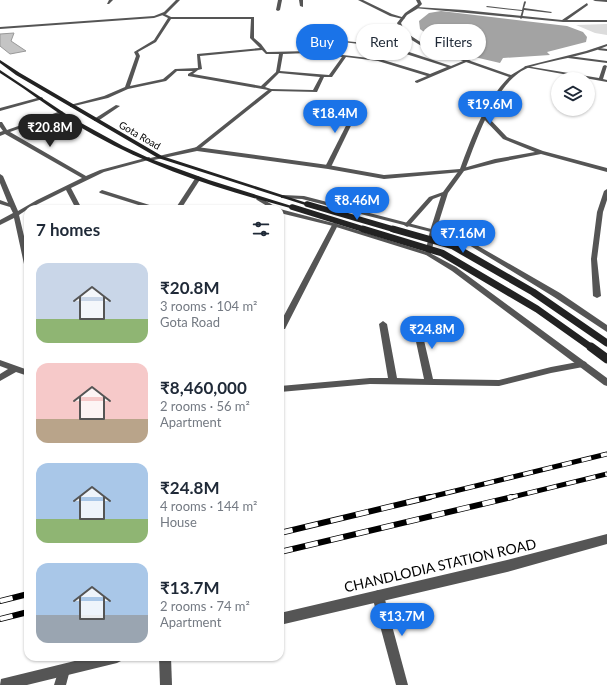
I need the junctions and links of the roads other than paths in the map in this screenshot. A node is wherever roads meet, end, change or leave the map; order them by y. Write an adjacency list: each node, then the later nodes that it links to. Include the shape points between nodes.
1 (172, 0): 23 (street, via 156,14)
2 (178, 0): 17 (street)
3 (280, 0): 14 (street)
4 (301, 0): 11 (street)
5 (360, 0): 19 (street)
6 (418, 0): 13 (street, via 420,4)
7 (595, 0): 8 (street)
8 (606, 1)
9 (525, 2): 15 (lane)
10 (587, 4): 21 (street)
11 (302, 6)
12 (487, 7): 15 (lane)
13 (416, 8): 19 (street); 20 (street)
14 (278, 10)
15 (523, 10): 16 (lane); 20 (lane)
16 (551, 12)
17 (163, 14): 18 (street); 23 (street, via 154,17)
18 (170, 18): 27 (street, via 253,18 252,38); 51 (street, via 155,41 136,52 138,56)
19 (403, 18): 24 (street)
20 (521, 18): 21 (street)
21 (563, 21): 22 (street)
22 (607, 21)
23 (62, 22): 25 (street)
24 (399, 24)
25 (0, 27)
26 (607, 45): 28 (street)
27 (263, 49): 31 (street, via 266,53); 41 (street, via 198,55 200,69)
28 (599, 49): 29 (street); 33 (street)
29 (607, 50)
30 (296, 52): 31 (street)
31 (281, 53): 43 (street)
32 (412, 54): 39 (street)
33 (569, 57): 38 (street); 40 (street)
34 (342, 60): 44 (street, via 330,76)
35 (378, 60): 45 (street)
36 (469, 60): 39 (street); 46 (street)
37 (0, 61): 54 (main road, Gota Road)
38 (606, 64): 47 (street)
39 (451, 67): 45 (street)
40 (526, 67): 46 (street); 47 (street)
41 (197, 69): 50 (street, via 190,75); 51 (street, via 176,70 164,80)
42 (0, 71): 53 (main road, Gota Road)
43 (278, 72): 44 (street); 50 (street)
44 (323, 75): 52 (street, via 315,91)
45 (431, 76): 49 (street)
46 (510, 76): 59 (street)
47 (601, 79): 48 (street)
48 (607, 80)
49 (417, 82)
50 (262, 87): 52 (street)
51 (127, 88): 54 (street, via 106,97)
52 (271, 90): 63 (street)
53 (41, 98): 57 (street); 58 (main road, Gota Road)
54 (72, 106): 60 (main road, Gota Road)
55 (118, 106): 60 (street)
56 (357, 109): 67 (street)
57 (0, 110)
58 (61, 112): 62 (street); 66 (main road, Gota Road, via 109,140)
59 (484, 116): 64 (street, via 505,138); 68 (street)
60 (96, 120): 65 (main road, Gota Road)
61 (0, 123): 62 (street)
62 (3, 133): 71 (street)
63 (197, 149): 65 (street); 67 (street)
64 (541, 152): 68 (street); 69 (street)
65 (160, 157): 66 (street); 77 (main road, Gota Road)
66 (149, 159): 71 (street); 72 (main road, Gota Road)
67 (328, 167): 68 (street, via 384,177)
68 (462, 170): 76 (street)
69 (607, 170)
70 (0, 176): 87 (street)
71 (85, 178): 73 (street)
72 (198, 178): 78 (main road, Gota Road); 83 (street)
73 (67, 187): 80 (street); 81 (street)
74 (607, 191): 97 (street, via 600,212 594,259)
75 (102, 192): 82 (street)
76 (446, 193): 92 (street, via 431,198); 94 (street)
77 (284, 197): 92 (street, via 302,196); 102 (main road, Gota Road, bridge, via 453,246 533,292)
78 (258, 199): 84 (street); 85 (main road, Gota Road, bridge)
79 (0, 202): 87 (street)
80 (33, 205)
81 (77, 205)
82 (144, 205)
83 (181, 205)
84 (269, 205)
85 (284, 205)
86 (284, 205): 103 (main road, Gota Road, bridge, via 442,253 537,309)
87 (13, 206): 90 (street)
88 (24, 210): 90 (street)
89 (284, 212): 93 (street)
90 (16, 214): 91 (street); 95 (street)
91 (0, 223)
92 (407, 224): 94 (street)
93 (335, 225): 96 (street); 98 (street)
94 (433, 231): 96 (street); 101 (street, via 471,244)
95 (24, 250)
96 (428, 254): 105 (street, via 460,273)
97 (597, 296)
98 (284, 323)
99 (416, 323): 110 (street)
100 (383, 324): 109 (street)
101 (607, 329)
102 (607, 343)
103 (607, 359)
104 (0, 363): 106 (street)
105 (583, 364): 110 (street, via 499,383); 111 (street)
106 (15, 369): 107 (street); 108 (street)
107 (24, 372)
108 (0, 378)
109 (393, 381): 110 (street); 112 (street)
110 (429, 381)
111 (607, 383)
112 (284, 389)
113 (607, 539): 114 (street, CHANDLODIA STATION ROAD, via 507,566)
114 (378, 596): 115 (street, CHANDLODIA STATION ROAD); 122 (street)
115 (284, 617)
116 (101, 661): 118 (street)
117 (165, 661): 121 (street)
118 (64, 670): 119 (street); 120 (street)
119 (1, 685)
120 (60, 685)
121 (166, 685)
122 (402, 685)

